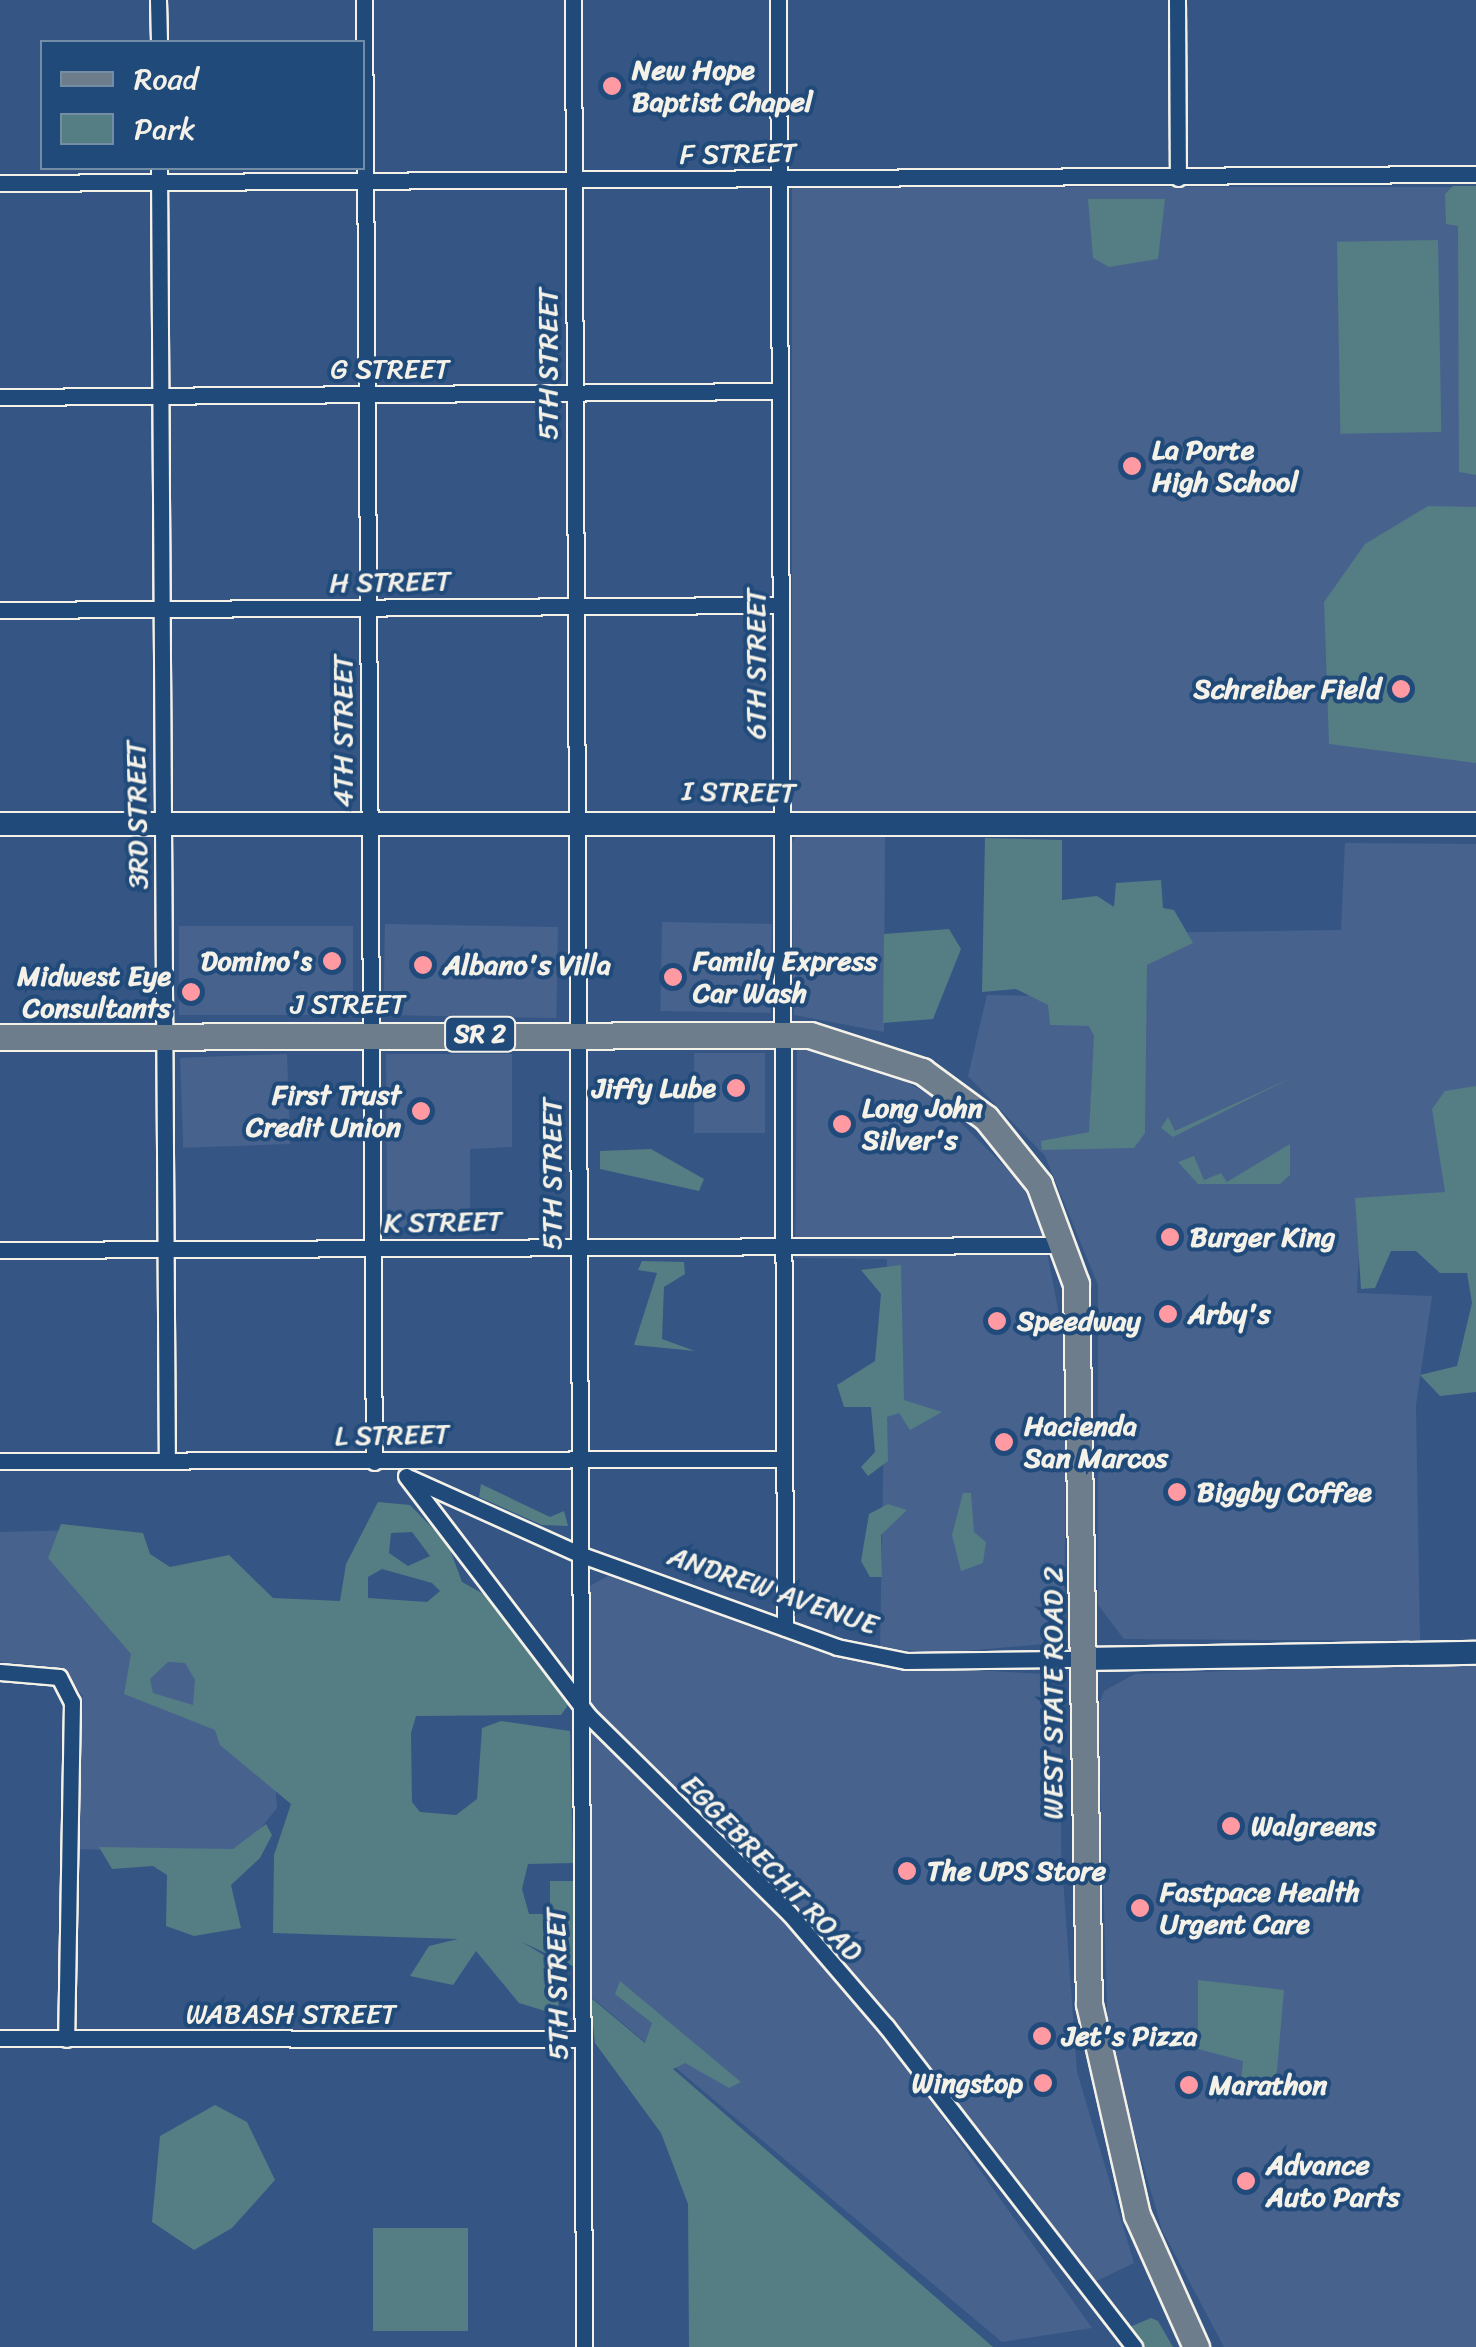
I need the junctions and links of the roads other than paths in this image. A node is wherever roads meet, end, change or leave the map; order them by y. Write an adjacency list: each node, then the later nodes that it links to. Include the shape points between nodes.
1 (158, 0): 6 (street)
2 (364, 0): 7 (street, 4TH STREET)
3 (573, 0): 13 (street, 5TH STREET)
4 (778, 0): 11 (street, 6TH STREET)
5 (1177, 0): 12 (street)
6 (160, 40)
7 (364, 40)
8 (365, 91): 15 (street, 4TH STREET)
9 (159, 174): 14 (street, F STREET); 15 (street, F STREET); 19 (street, 3RD STREET)
10 (1476, 174): 12 (street, F STREET)
11 (779, 178): 12 (street, F STREET); 13 (street, F STREET); 16 (street, 6TH STREET)
12 (1178, 178)
13 (571, 180): 15 (street, F STREET); 17 (street, 5TH STREET)
14 (0, 182)
15 (366, 182): 18 (street, 4TH STREET)
16 (780, 392): 17 (street, G STREET); 22 (street, 6TH STREET)
17 (573, 393): 18 (street, G STREET); 21 (street, 5TH STREET)
18 (367, 394): 19 (street, G STREET); 23 (street, 4TH STREET)
19 (159, 395): 20 (street, G STREET); 24 (street, 3RD STREET)
20 (0, 397)
21 (575, 606): 22 (street, H STREET); 23 (street, H STREET); 26 (street, 5TH STREET)
22 (781, 606): 28 (street, 6TH STREET)
23 (368, 607): 24 (street, H STREET); 27 (street, 4TH STREET)
24 (160, 608): 25 (street, H STREET); 29 (street, 3RD STREET)
25 (0, 610)
26 (576, 820): 27 (street, I STREET); 28 (street, I STREET); 32 (street, 5TH STREET)
27 (368, 822): 29 (street, I STREET); 35 (street, 4TH STREET)
28 (781, 822): 31 (street, I STREET); 33 (street, 6TH STREET)
29 (162, 823): 30 (street, I STREET); 34 (street, 3RD STREET)
30 (0, 824)
31 (1476, 824)
32 (576, 1033): 33 (main road, J STREET / SR 2); 35 (main road, J STREET / SR 2); 39 (street, 5TH STREET)
33 (782, 1033): 37 (main road, J STREET / SR 2, via 845,1041 922,1071); 40 (street, 6TH STREET)
34 (164, 1035): 35 (main road, J STREET / SR 2); 36 (main road, J STREET / SR 2); 43 (street, 3RD STREET)
35 (369, 1035): 41 (street, 4TH STREET)
36 (0, 1036)
37 (1018, 1154): 38 (main road, WEST STATE ROAD 2 / SR 2)
38 (1066, 1245): 40 (street, K STREET); 53 (main road, WEST STATE ROAD 2 / SR 2, via 1083,1363)
39 (577, 1246): 40 (street, K STREET); 41 (street, K STREET); 45 (street, 5TH STREET)
40 (783, 1246): 44 (street, 6TH STREET)
41 (371, 1248): 43 (street, K STREET); 48 (street, 4TH STREET)
42 (0, 1250): 43 (street, K STREET)
43 (164, 1250): 47 (street, 3RD STREET)
44 (784, 1459): 45 (street, L STREET); 51 (street, 6TH STREET)
45 (578, 1460): 48 (street, L STREET); 50 (street, 5TH STREET)
46 (0, 1461): 47 (street, L STREET)
47 (167, 1461): 48 (street, L STREET)
48 (374, 1462): 49 (street, ANDREW AVENUE)
49 (406, 1476): 50 (street, ANDREW AVENUE); 55 (street, EGGEBRECHT ROAD)
50 (579, 1554): 51 (street, ANDREW AVENUE); 55 (street, 5TH STREET)
51 (784, 1628): 53 (street, ANDREW AVENUE, via 906,1661)
52 (1476, 1652): 53 (street, ANDREW AVENUE)
53 (1082, 1658): 61 (main road, WEST STATE ROAD 2 / SR 2, via 1094,2050 1137,2215)
54 (0, 1672): 57 (street, via 59,1677 72,1728)
55 (578, 1703): 58 (street, 5TH STREET); 60 (street, EGGEBRECHT ROAD, via 814,1941)
56 (0, 2038): 57 (street, WABASH STREET)
57 (66, 2039): 58 (street, WABASH STREET)
58 (582, 2039): 59 (street, 5TH STREET)
59 (584, 2347)
60 (1134, 2347)
61 (1196, 2347)

